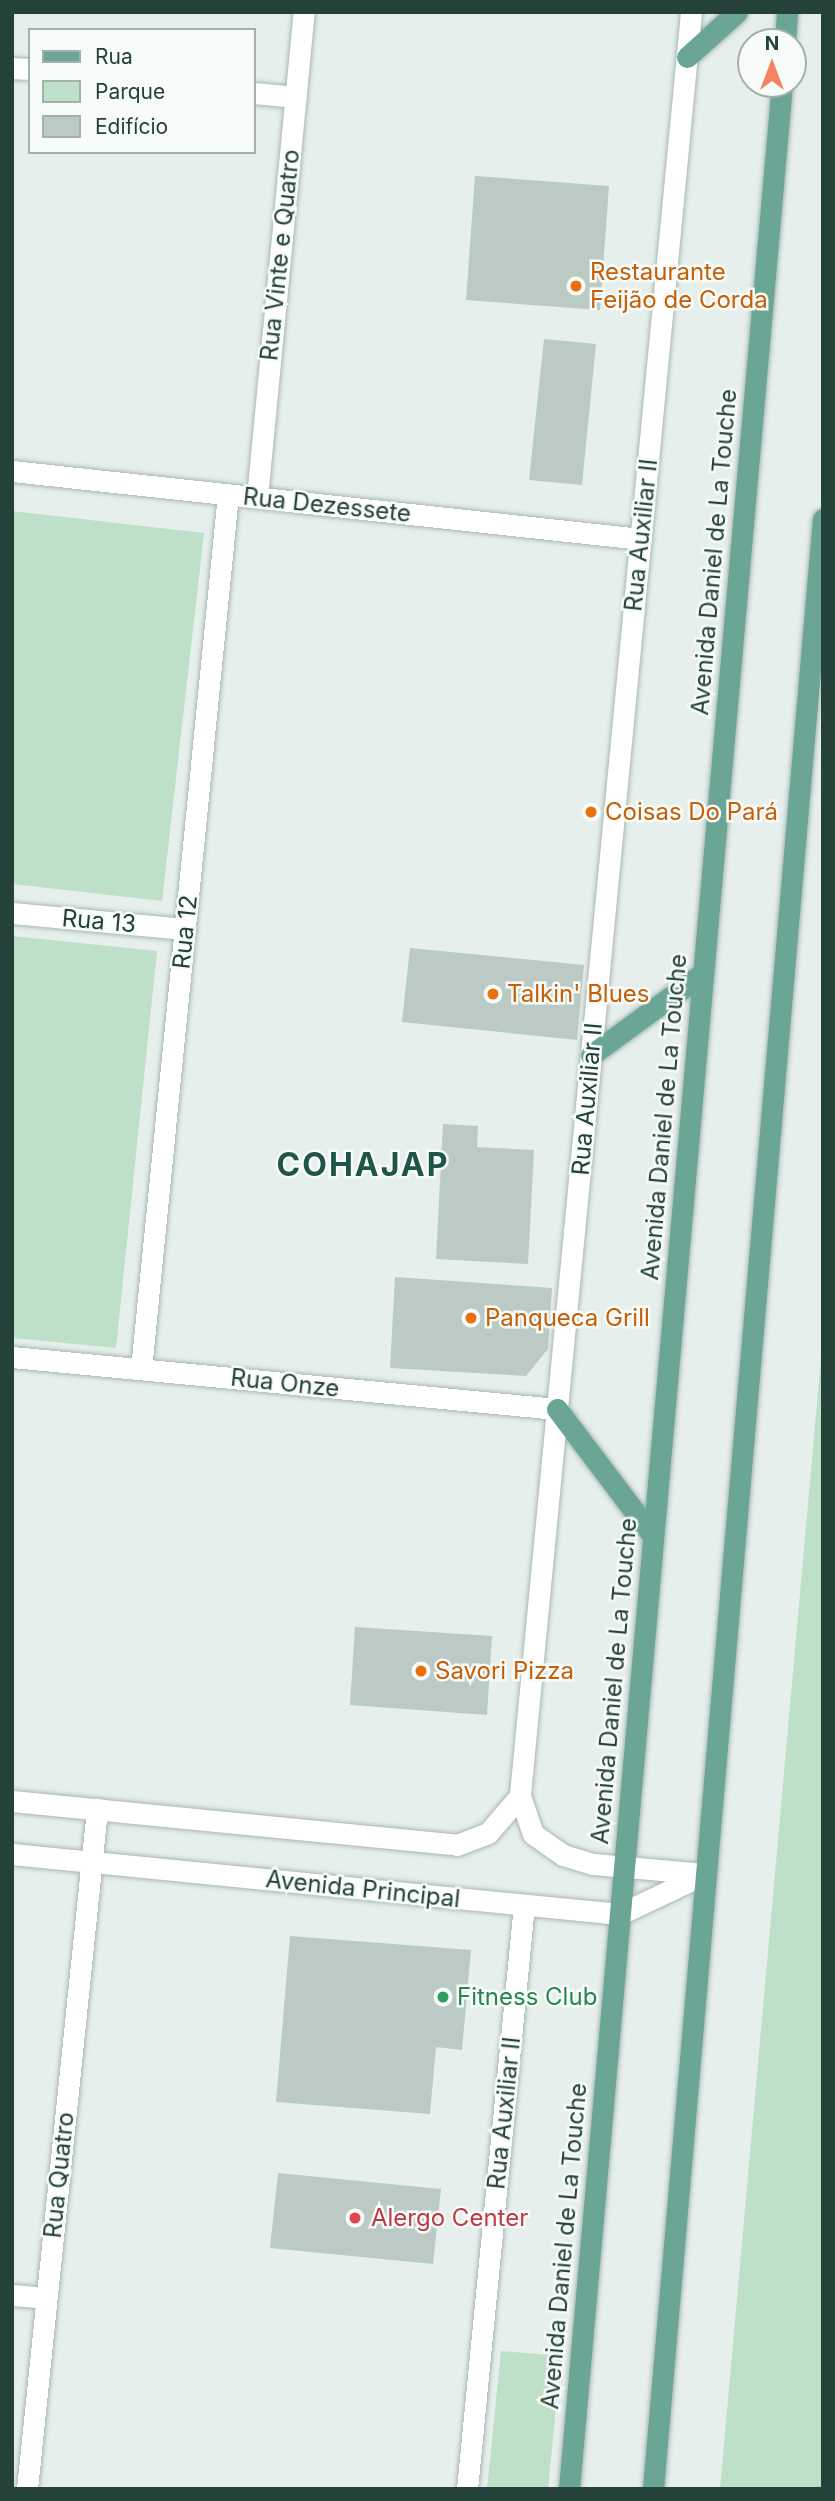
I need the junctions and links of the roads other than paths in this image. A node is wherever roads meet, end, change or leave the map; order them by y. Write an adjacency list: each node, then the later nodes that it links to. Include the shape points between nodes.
1 (304, 12): 6 (street, Rua Vinte e Quatro)
2 (691, 12): 4 (street, Rua Auxiliar II)
3 (737, 12): 4 (main road)
4 (687, 57): 12 (street, Rua Auxiliar II)
5 (256, 93): 6 (street)
6 (296, 97): 10 (street, Rua Vinte e Quatro)
7 (781, 98): 15 (main road, Avenida Daniel de La Touche)
8 (12, 471): 9 (street, Rua Dezessete)
9 (228, 494): 10 (street, Rua Dezessete); 14 (street, Rua 12)
10 (257, 497): 12 (street, Rua Dezessete)
11 (823, 520): 27 (main road)
12 (641, 539): 16 (street, Rua Auxiliar II)
13 (12, 913): 14 (street, Rua 13)
14 (185, 929): 18 (street, Rua 12)
15 (703, 973): 16 (main road); 20 (main road, Avenida Daniel de La Touche)
16 (592, 1055): 19 (street, Rua Auxiliar II)
17 (12, 1357): 18 (street, Rua Onze)
18 (141, 1369): 19 (street, Rua Onze)
19 (557, 1409): 20 (main road); 21 (street, Rua Auxiliar II)
20 (653, 1536): 26 (main road, Avenida Daniel de La Touche)
21 (520, 1796): 23 (street, via 488,1833 457,1845); 26 (street, Rua Auxiliar II, via 529,1828 550,1849 576,1861)
22 (12, 1801): 23 (street)
23 (97, 1809): 25 (street, Rua Quatro)
24 (12, 1854): 25 (street, Avenida Principal)
25 (91, 1862): 28 (street, Avenida Principal); 31 (street, Rua Quatro)
26 (624, 1867): 27 (street, Rua Auxiliar II); 29 (main road, Avenida Daniel de La Touche)
27 (705, 1874): 29 (street); 35 (main road)
28 (524, 1905): 29 (street, Avenida Principal); 33 (street, Rua Auxiliar II)
29 (620, 1914): 34 (main road, Avenida Daniel de La Touche)
30 (12, 2295): 31 (street)
31 (46, 2298): 32 (street, Rua Quatro)
32 (27, 2489)
33 (467, 2489)
34 (569, 2489)
35 (653, 2489)

